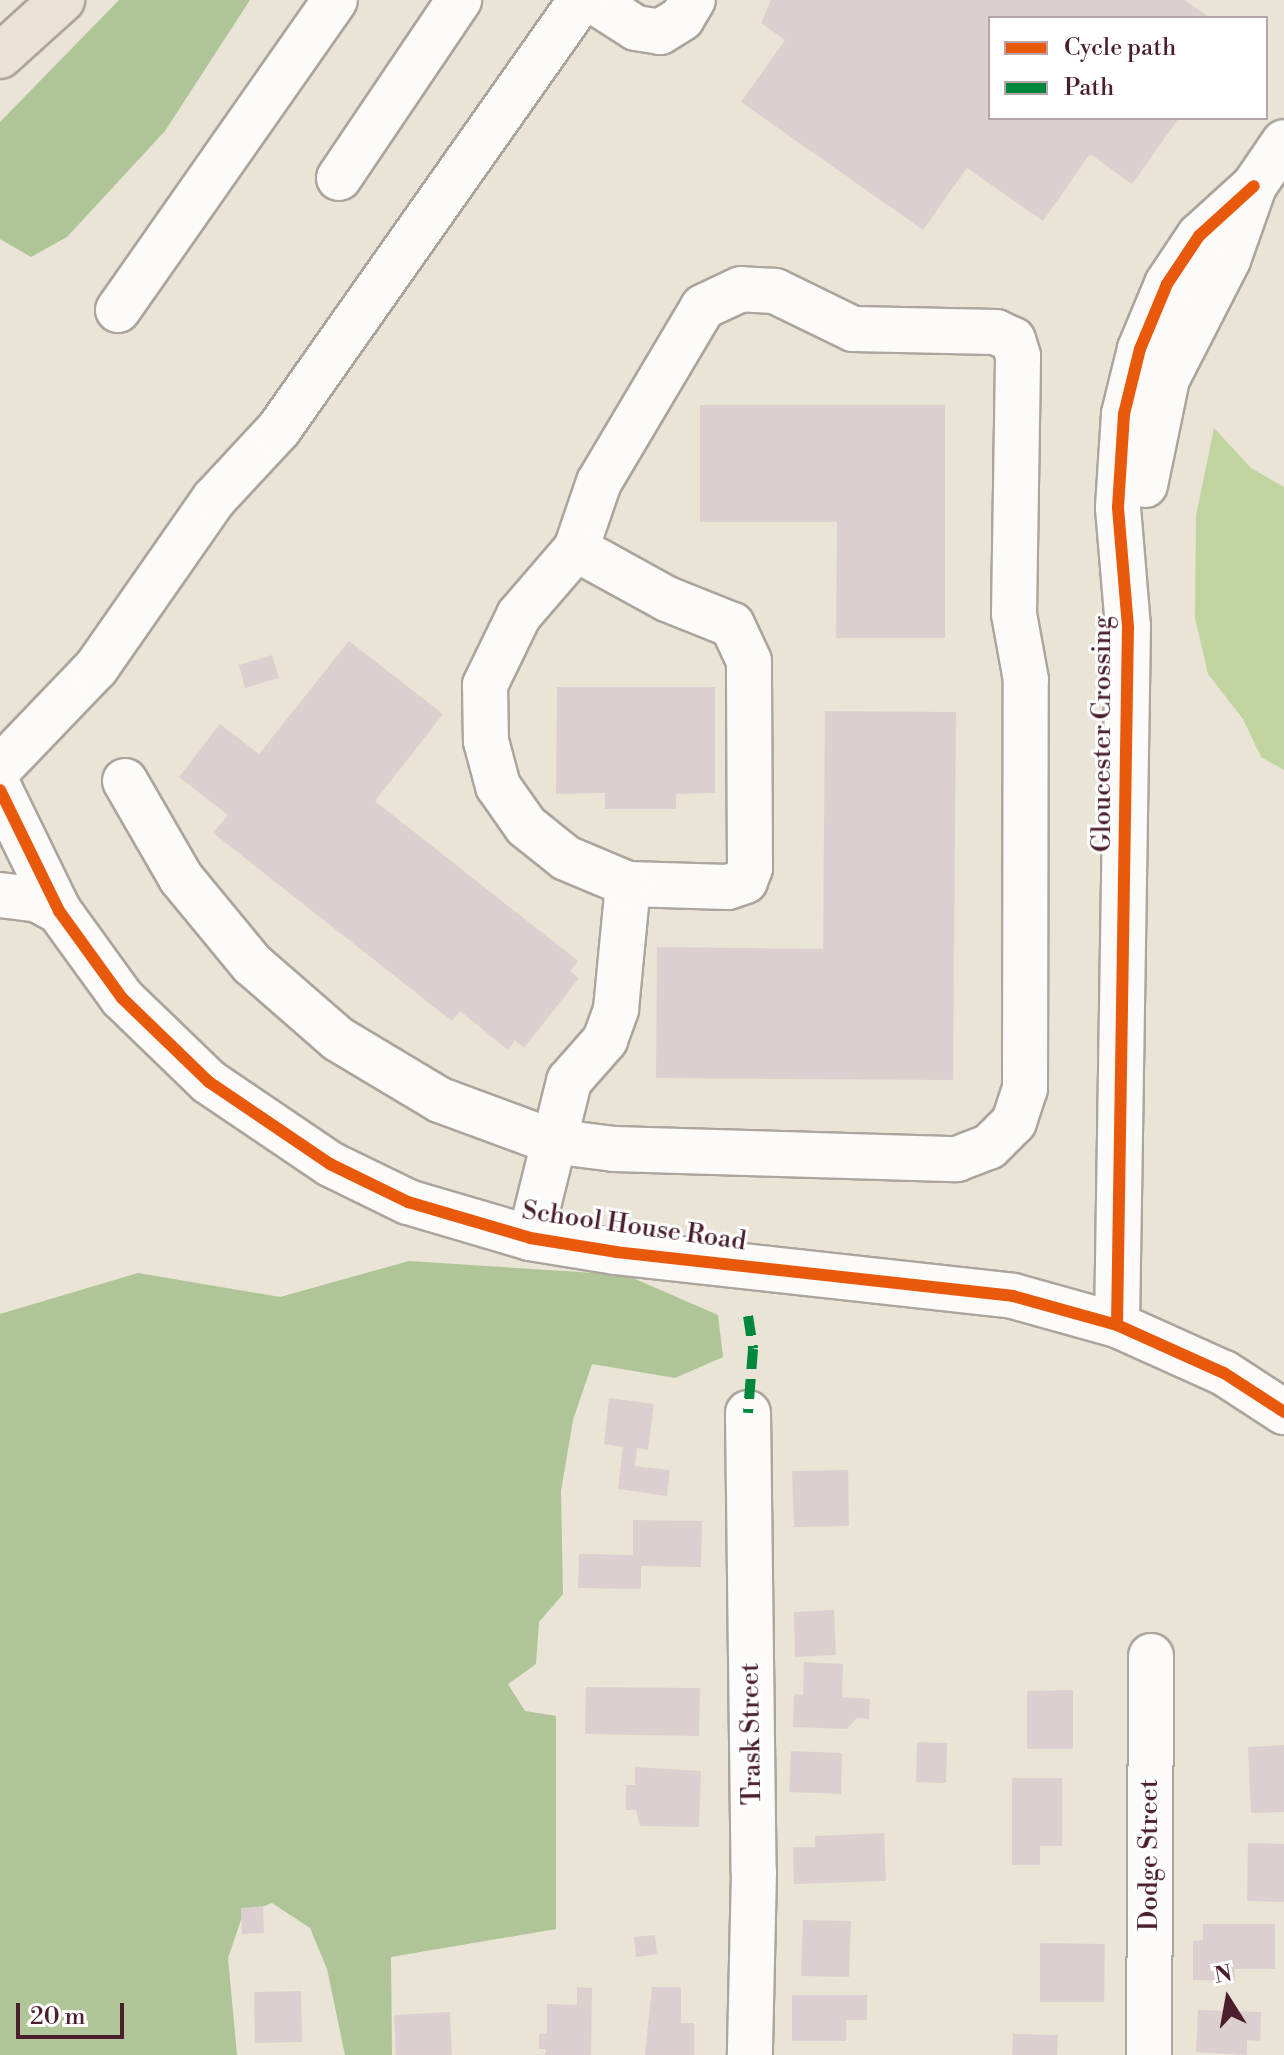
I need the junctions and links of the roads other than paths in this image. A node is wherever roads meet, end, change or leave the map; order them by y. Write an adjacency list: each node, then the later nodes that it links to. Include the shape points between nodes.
1 (335, 0): 12 (street)
2 (581, 0): 14 (street, via 279,429 214,499 96,668)
3 (592, 0): 4 (street, via 636,28 660,32 682,18)
4 (693, 0)
5 (449, 4): 10 (street)
6 (52, 11): 7 (highway); 8 (street)
7 (0, 56)
8 (0, 70)
9 (1284, 142): 11 (street, Gloucester Crossing)
10 (339, 178)
11 (1269, 196): 22 (street, Gloucester Crossing, via 1199,236 1167,284 1140,349 1124,414 1118,507 1128,627)
12 (118, 310)
13 (576, 549): 17 (street, via 519,615 485,685 486,741 498,786 526,826 566,858); 17 (street, via 667,599 732,625 749,661 750,868 745,881 728,887); 20 (street, via 599,482 703,307 741,289 775,291 853,329 996,332 1013,340 1018,356 1014,614 1026,680 1025,1089 1014,1122 989,1147 957,1159 614,1149)
14 (0, 768)
15 (125, 781): 20 (street, via 151,831 206,911 292,1003 338,1039 440,1100)
16 (0, 790): 19 (street, School House Road)
17 (628, 884): 20 (street, via 616,1009 605,1040 569,1081)
18 (0, 895): 19 (street, via 38,900)
19 (59, 911): 21 (street, School House Road, via 122,998 209,1082 330,1164 408,1202)
20 (551, 1141): 21 (street)
21 (530, 1238): 22 (street, School House Road, via 1013,1296)
22 (1117, 1325): 23 (street, School House Road, via 1224,1373)
23 (1284, 1412)
24 (748, 1413): 26 (street, Trask Street, via 754,1872)
25 (1151, 1656): 27 (street, Dodge Street)
26 (750, 2055)
27 (1149, 2055)

